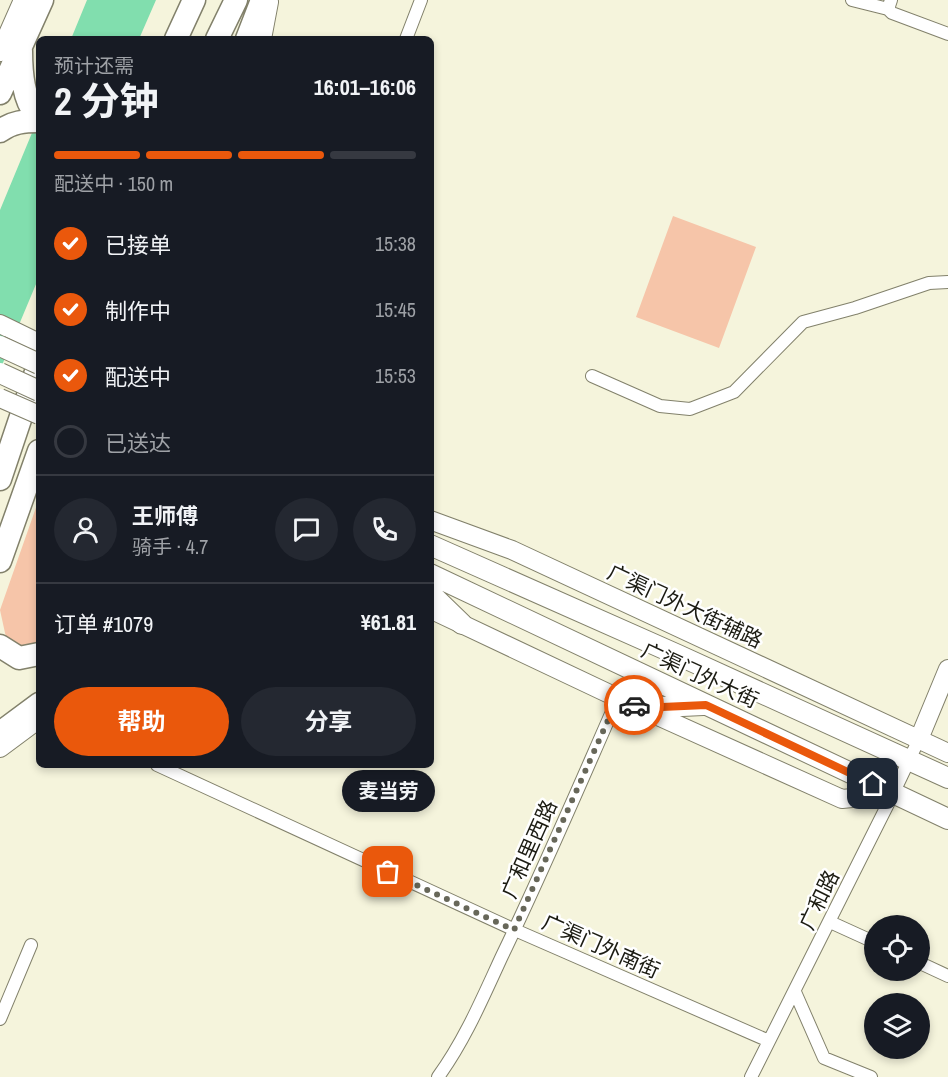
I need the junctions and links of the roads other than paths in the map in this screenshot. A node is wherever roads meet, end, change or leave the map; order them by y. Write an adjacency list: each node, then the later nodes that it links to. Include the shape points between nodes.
1 (23, 0): 18 (street)
2 (42, 0): 18 (highway)
3 (194, 0): 12 (highway)
4 (220, 0): 13 (highway)
5 (236, 0): 14 (highway)
6 (262, 0): 15 (highway)
7 (269, 0): 16 (street)
8 (420, 0): 17 (street)
9 (852, 0): 10 (street)
10 (890, 8): 11 (street)
11 (948, 34)
12 (177, 36)
13 (204, 36)
14 (218, 36)
15 (248, 36)
16 (263, 36)
17 (407, 36)
18 (10, 51): 19 (highway); 20 (highway)
19 (0, 93)
20 (36, 114)
21 (36, 120): 22 (highway, via 9,124)
22 (0, 131)
23 (948, 282): 30 (street, via 929,283 803,322 734,392 690,409 660,406)
24 (0, 324): 25 (street)
25 (36, 342)
26 (0, 346): 27 (main road, bridge)
27 (36, 363)
28 (0, 373): 31 (main road, bridge)
29 (36, 373): 35 (highway)
30 (592, 376)
31 (36, 390)
32 (0, 398): 33 (street, bridge)
33 (36, 414)
34 (36, 459): 38 (highway)
35 (0, 479)
36 (434, 521): 52 (street, 广渠门外大街辅路, via 512,550)
37 (434, 547): 55 (main road, 广渠门外大街)
38 (0, 561)
39 (434, 576): 47 (main road, 广渠门外大街)
40 (434, 597): 42 (main road)
41 (434, 611): 42 (street)
42 (462, 624): 46 (street)
43 (0, 646): 44 (highway, via 20,658)
44 (36, 655)
45 (948, 669): 52 (street)
46 (618, 698): 49 (street); 61 (street, 广和里西路)
47 (706, 705): 49 (main road); 58 (main road, 广渠门外大街)
48 (36, 706): 51 (highway)
49 (640, 708): 58 (street, via 842,799)
50 (36, 720): 53 (street)
51 (0, 733)
52 (919, 739): 54 (street); 55 (street, 广和路)
53 (0, 748)
54 (948, 753)
55 (909, 760): 57 (main road, 广渠门外大街); 58 (street, 广和路)
56 (163, 768): 61 (street, 广渠门外南街)
57 (948, 778)
58 (893, 794): 59 (main road, 广渠门外大街); 60 (street, 广和路)
59 (948, 819)
60 (830, 922): 62 (street); 66 (street, 广和路)
61 (514, 930): 68 (street, 广渠门外南街); 69 (street, 广和里西路, via 465,1034)
62 (864, 937)
63 (31, 945): 67 (street)
64 (930, 968): 65 (street)
65 (948, 976)
66 (795, 992): 68 (street, 广和路); 71 (street, via 824,1058)
67 (0, 1019)
68 (769, 1041): 70 (street, 广和路)
69 (438, 1077)
70 (751, 1077)
71 (871, 1077)

